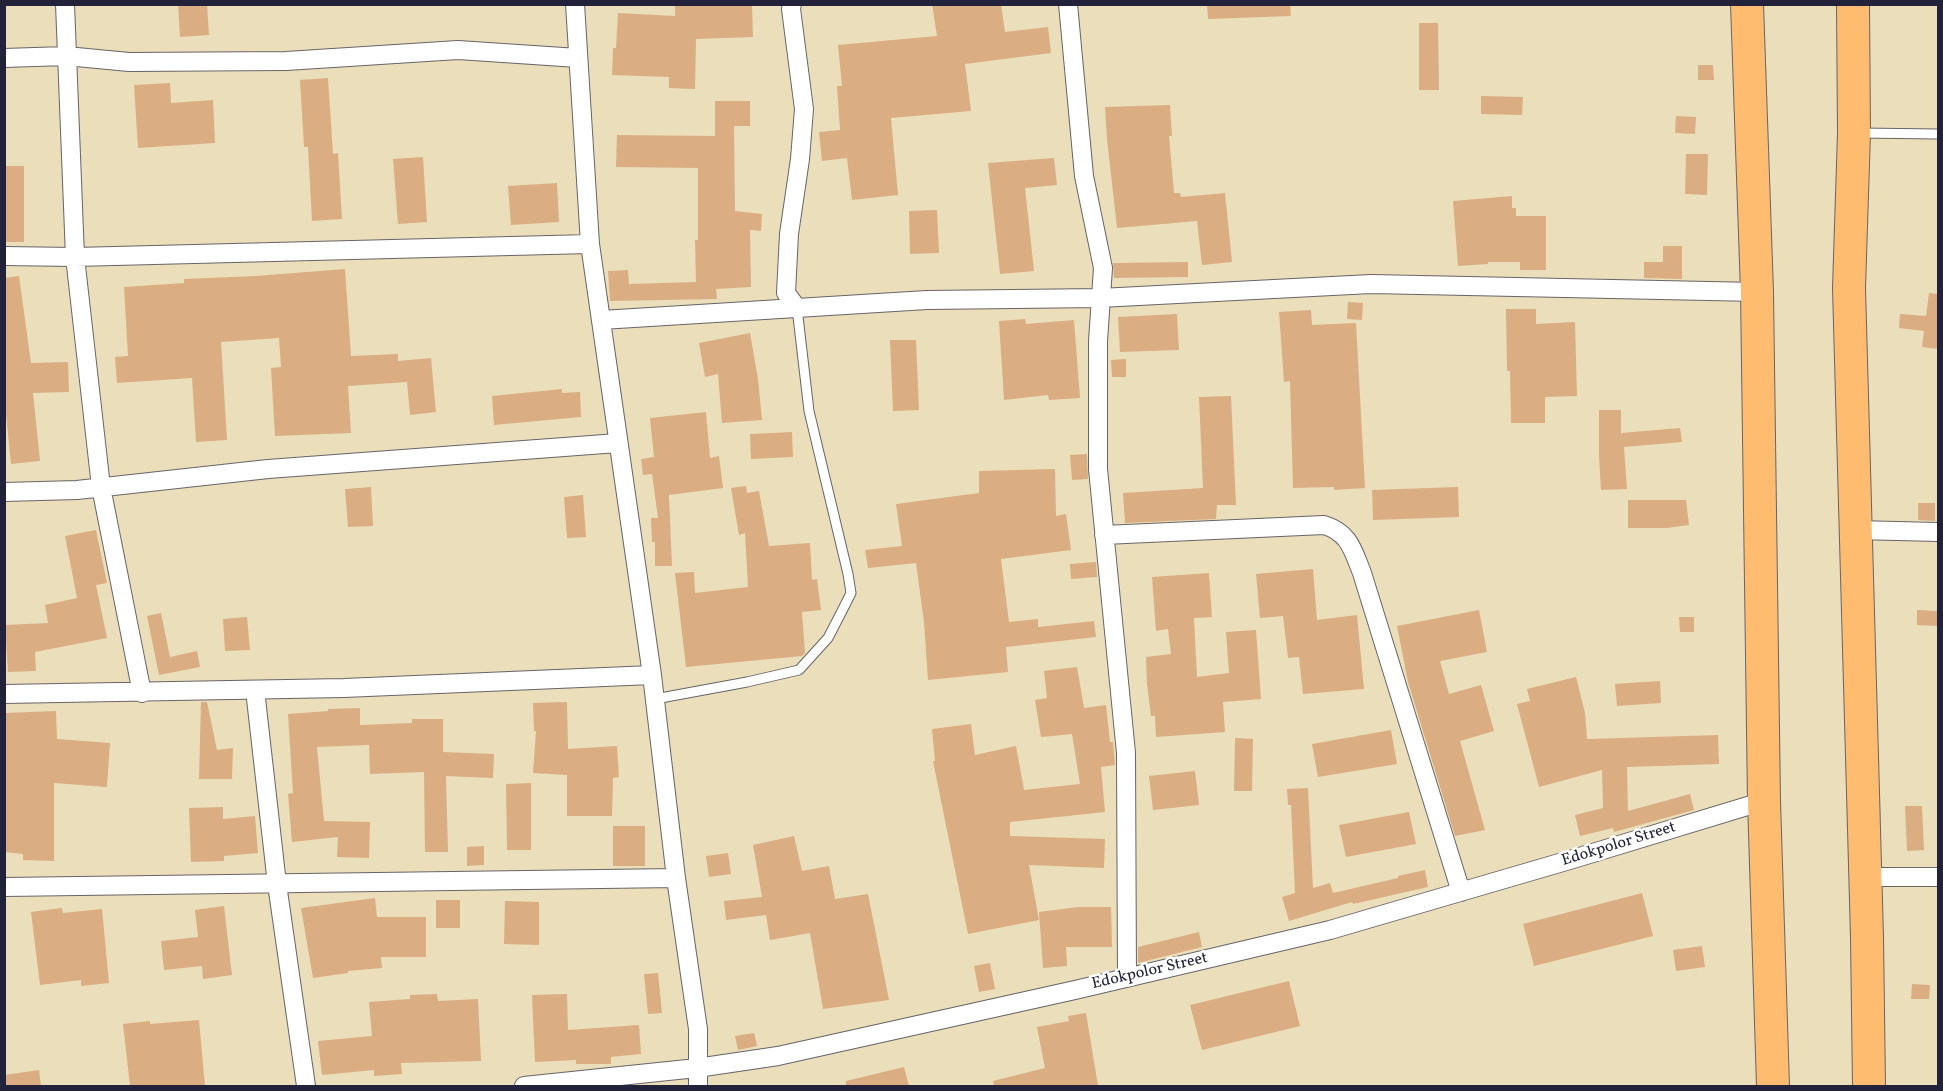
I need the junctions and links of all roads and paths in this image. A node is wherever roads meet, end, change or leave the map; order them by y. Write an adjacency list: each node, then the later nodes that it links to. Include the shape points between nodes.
1 (65, 4): 7 (street)
2 (575, 4): 9 (street)
3 (792, 4): 17 (street, via 804,109 786,293)
4 (1068, 4): 16 (street, via 1084,176 1103,268)
5 (1748, 4): 15 (highway)
6 (1853, 4): 10 (highway)
7 (66, 56): 8 (street); 9 (street, via 129,62 286,61 458,50); 14 (street)
8 (4, 58)
9 (578, 58): 12 (street)
10 (1854, 133): 11 (lane); 22 (highway, via 1849,288)
11 (1938, 134)
12 (590, 244): 14 (street); 18 (street)
13 (4, 256): 14 (street)
14 (75, 257): 20 (street)
15 (1757, 292): 16 (street, via 1371,284); 30 (highway)
16 (1100, 298): 17 (street, via 927,300); 24 (street, via 1098,469)
17 (797, 308): 18 (street); 29 (lane, via 809,411 851,593 828,638 799,670)
18 (601, 320): 19 (street)
19 (618, 443): 20 (street, via 268,469); 25 (street)
20 (101, 487): 21 (street); 27 (street)
21 (4, 492)
22 (1855, 530): 23 (street); 31 (highway)
23 (1938, 531)
24 (1104, 535): 36 (street, via 1324,525 1335,528 1348,540 1362,573); 37 (street, via 1126,753)
25 (652, 675): 26 (street); 29 (street)
26 (255, 690): 27 (street); 34 (street)
27 (142, 693): 28 (street)
28 (4, 694)
29 (655, 699): 33 (street)
30 (1764, 801): 36 (street, Edokpolor Street); 41 (highway)
31 (1865, 877): 32 (street); 42 (highway)
32 (1938, 877)
33 (676, 878): 34 (street); 38 (street, via 698,1029)
34 (277, 884): 35 (street); 39 (street)
35 (4, 887)
36 (1461, 892): 37 (street, Edokpolor Street, via 1330,930)
37 (1127, 978): 38 (street, Edokpolor Street)
38 (697, 1077): 40 (street, Edokpolor Street)
39 (306, 1086)
40 (524, 1086)
41 (1773, 1086)
42 (1869, 1086)

